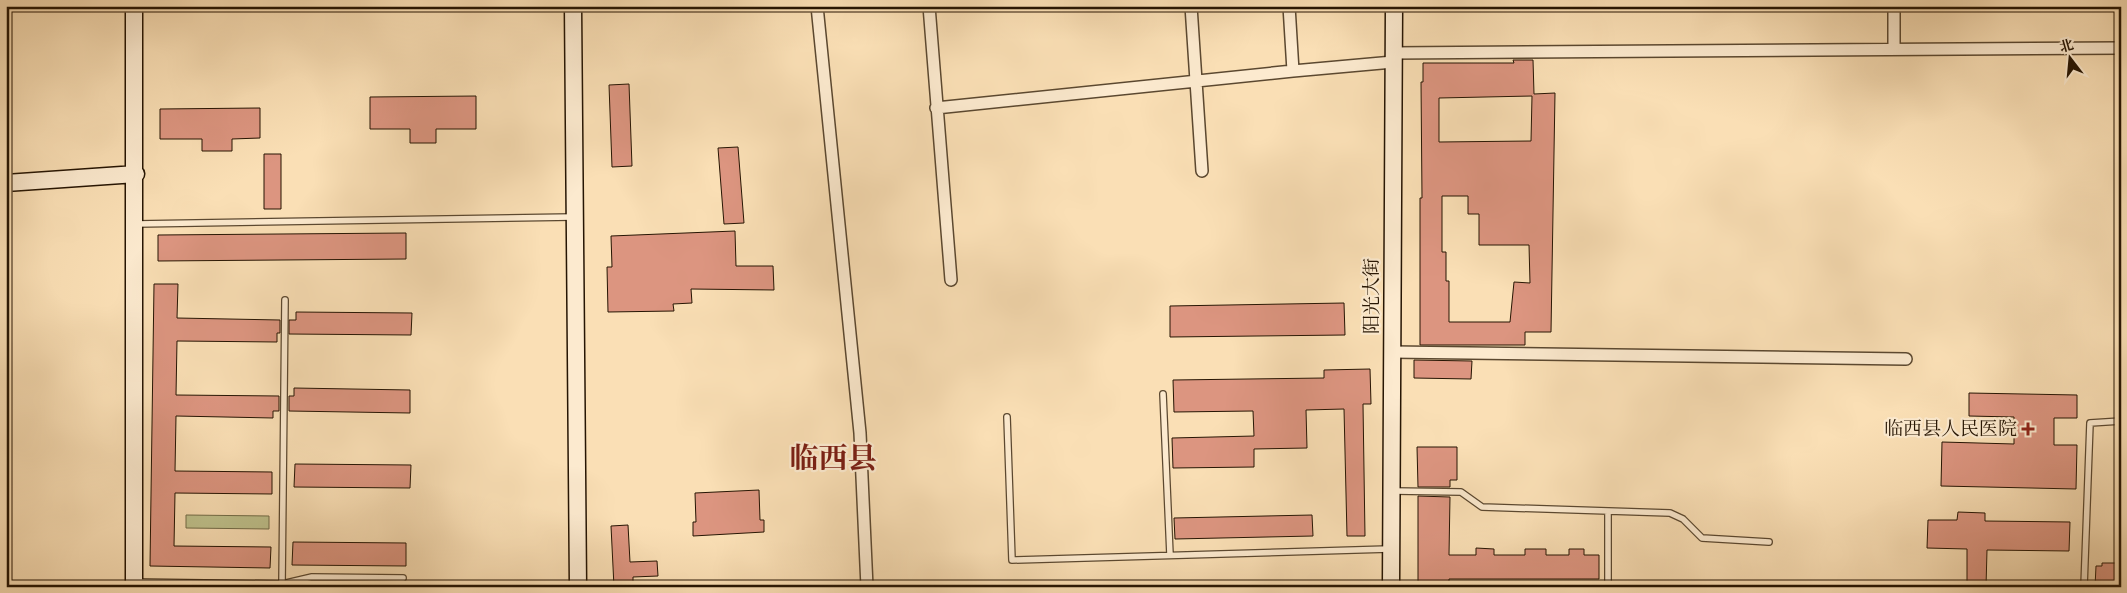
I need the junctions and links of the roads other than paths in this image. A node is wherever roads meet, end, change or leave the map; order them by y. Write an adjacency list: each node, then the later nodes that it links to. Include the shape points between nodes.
1 (134, 6): 16 (street)
2 (573, 6): 18 (street)
3 (817, 6): 36 (street, via 860,433)
4 (928, 6): 14 (street)
5 (1191, 6): 13 (street)
6 (1289, 6): 12 (street)
7 (1394, 6): 11 (street, 阳光大街)
8 (1894, 6): 10 (street)
9 (2121, 48): 10 (street)
10 (1894, 49): 11 (street)
11 (1393, 57): 12 (street); 22 (street, 阳光大街)
12 (1293, 71): 13 (street)
13 (1197, 81): 14 (street); 15 (street)
14 (936, 108): 20 (street)
15 (1202, 171)
16 (136, 174): 17 (street); 19 (street)
17 (6, 183)
18 (575, 217): 19 (lane); 35 (street)
19 (136, 224): 33 (street)
20 (951, 280)
21 (285, 300): 34 (lane)
22 (1392, 352): 23 (street); 27 (street, 阳光大街)
23 (1906, 358)
24 (1163, 394): 31 (lane)
25 (1007, 417): 31 (lane, via 1012,560)
26 (2121, 421): 39 (lane, via 2090,422)
27 (1392, 491): 28 (lane, via 1462,492 1482,507); 30 (street, 阳光大街)
28 (1608, 511): 29 (lane, via 1670,513 1683,519 1702,538); 38 (lane)
29 (1769, 542)
30 (1392, 549): 31 (lane); 37 (street, 阳光大街)
31 (1170, 555)
32 (403, 578): 34 (lane, via 312,577)
33 (134, 584): 34 (lane)
34 (282, 584)
35 (578, 587)
36 (867, 587)
37 (1391, 587)
38 (1608, 587)
39 (2084, 587)

